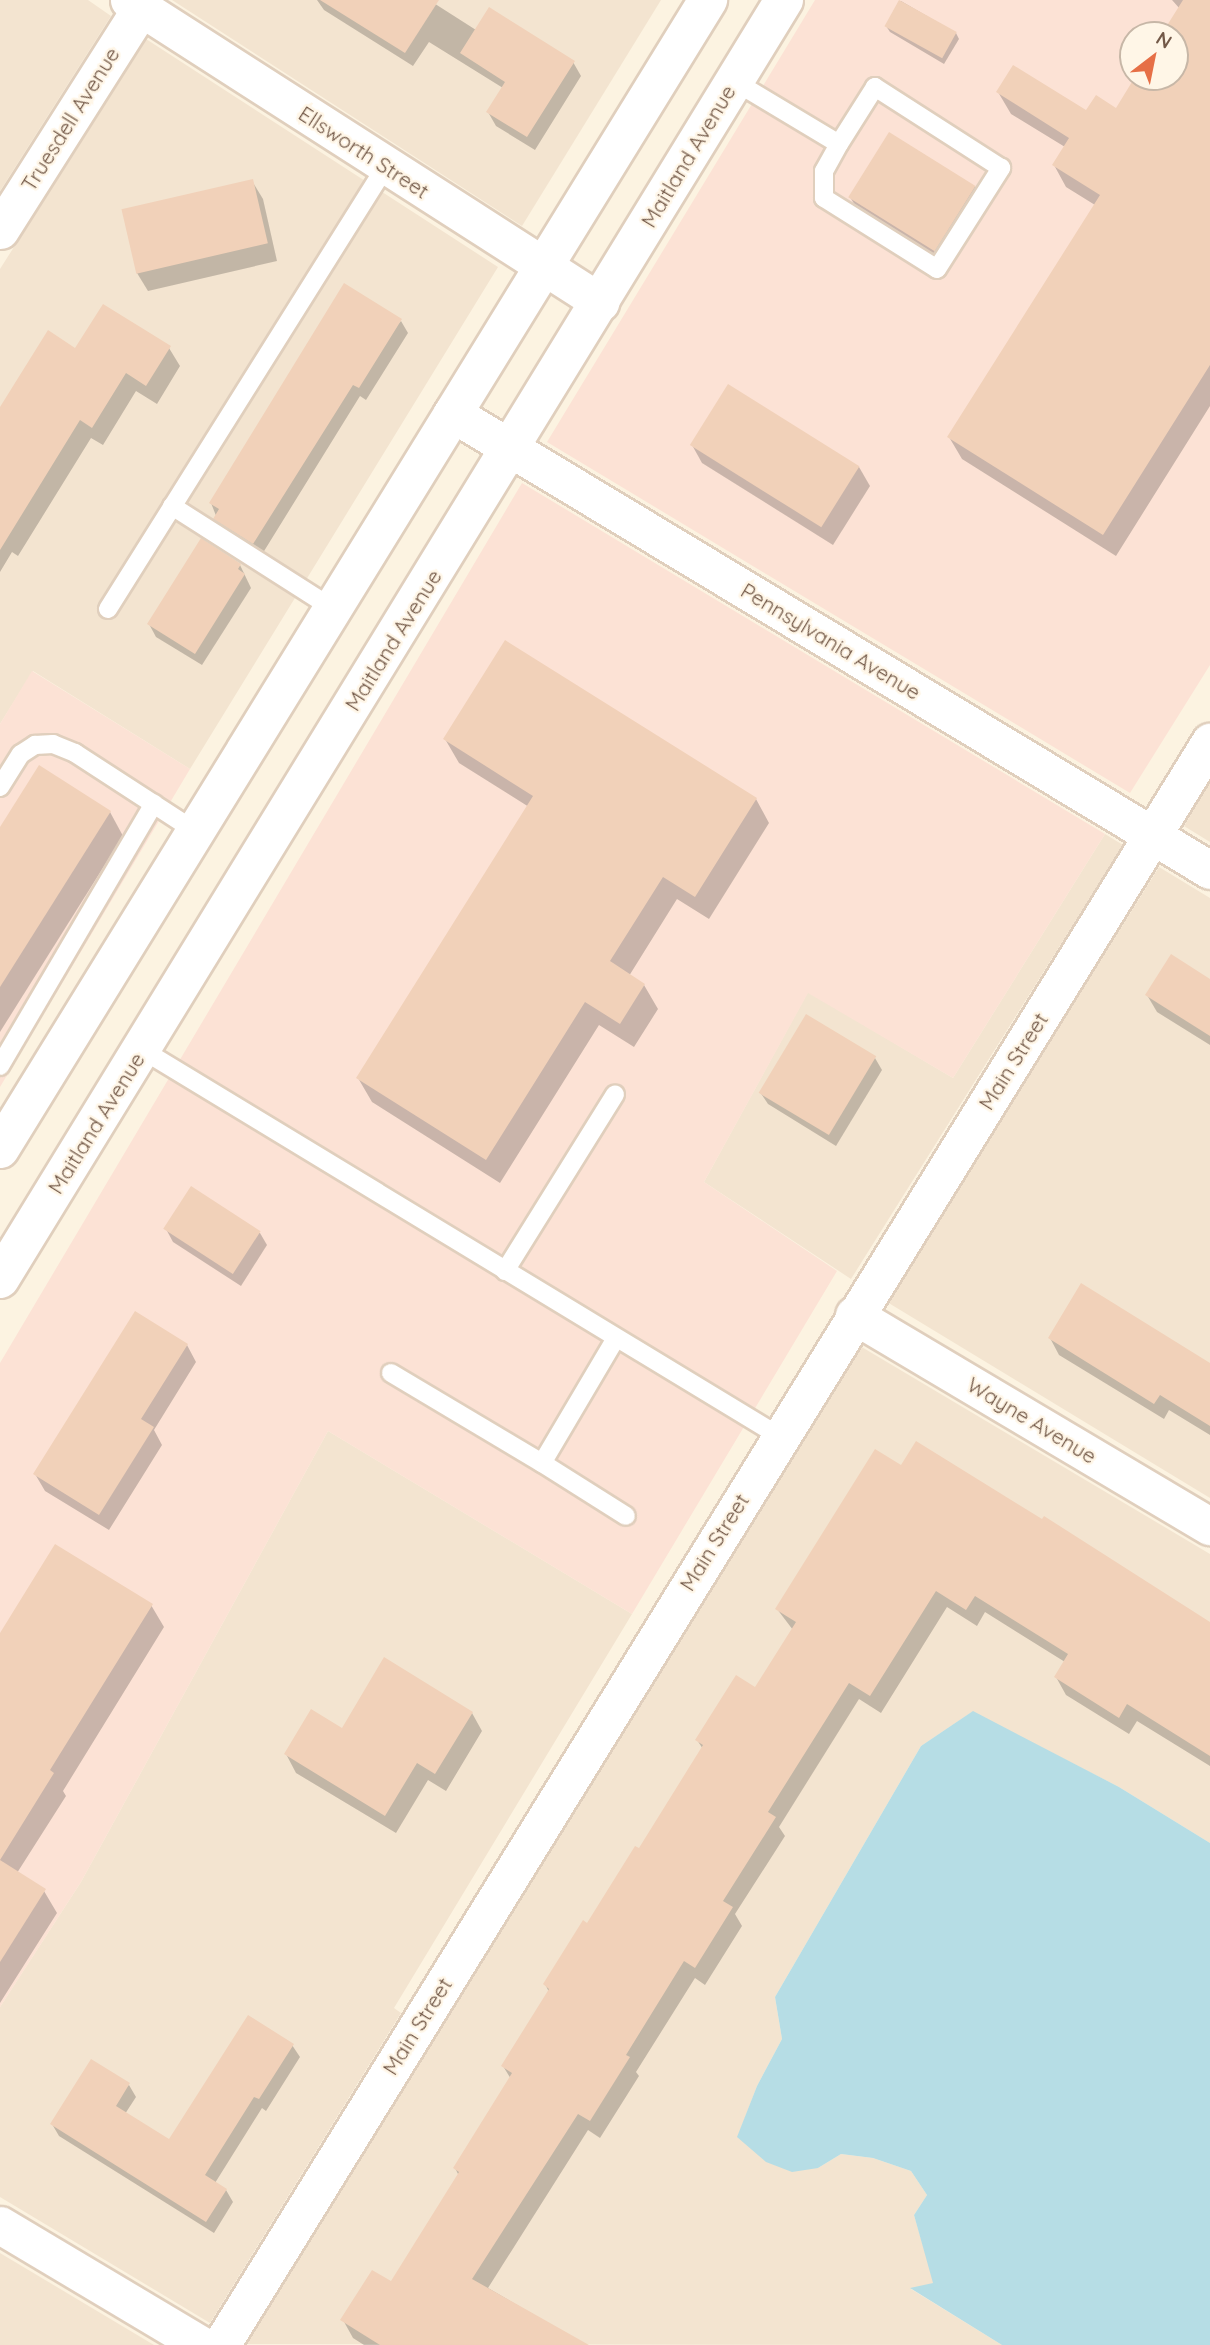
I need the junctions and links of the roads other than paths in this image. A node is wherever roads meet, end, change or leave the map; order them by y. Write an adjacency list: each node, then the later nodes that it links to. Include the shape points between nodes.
1 (708, 0): 8 (main road)
2 (784, 0): 4 (main road, Maitland Avenue)
3 (135, 4): 6 (street, Ellsworth Street); 7 (street, Truesdell Avenue)
4 (734, 81): 5 (lane); 9 (main road, Maitland Avenue)
5 (839, 144): 5 (lane, via 824,172 824,198 937,269 1001,168 875,88)
6 (386, 166): 8 (street, Ellsworth Street); 12 (lane)
7 (0, 230)
8 (543, 268): 9 (street, Ellsworth Street); 10 (main road)
9 (600, 302): 11 (main road, Maitland Avenue)
10 (452, 413): 11 (street, Pennsylvania Avenue); 13 (main road)
11 (510, 448): 19 (street, Pennsylvania Avenue); 21 (main road, Maitland Avenue)
12 (172, 506): 13 (lane); 14 (lane)
13 (332, 608): 18 (main road)
14 (108, 609)
15 (1210, 742): 19 (street, Main Street)
16 (0, 787): 17 (lane, via 20,754 35,745 52,744 75,753)
17 (154, 804): 18 (lane); 22 (lane)
18 (195, 831): 24 (main road)
19 (1154, 836): 20 (street, Pennsylvania Avenue); 27 (street, Main Street)
20 (1210, 870)
21 (141, 1049): 25 (lane); 26 (main road, Maitland Avenue)
22 (0, 1066)
23 (615, 1094): 25 (lane)
24 (0, 1149)
25 (505, 1271): 28 (lane)
26 (0, 1279)
27 (854, 1315): 30 (street, Main Street); 33 (street, Wayne Avenue)
28 (616, 1338): 30 (lane); 31 (lane)
29 (391, 1373): 31 (lane)
30 (779, 1437): 36 (street, Main Street)
31 (542, 1463): 32 (lane)
32 (626, 1516)
33 (1210, 1526)
34 (0, 2225): 35 (street)
35 (201, 2345)
36 (221, 2345)

